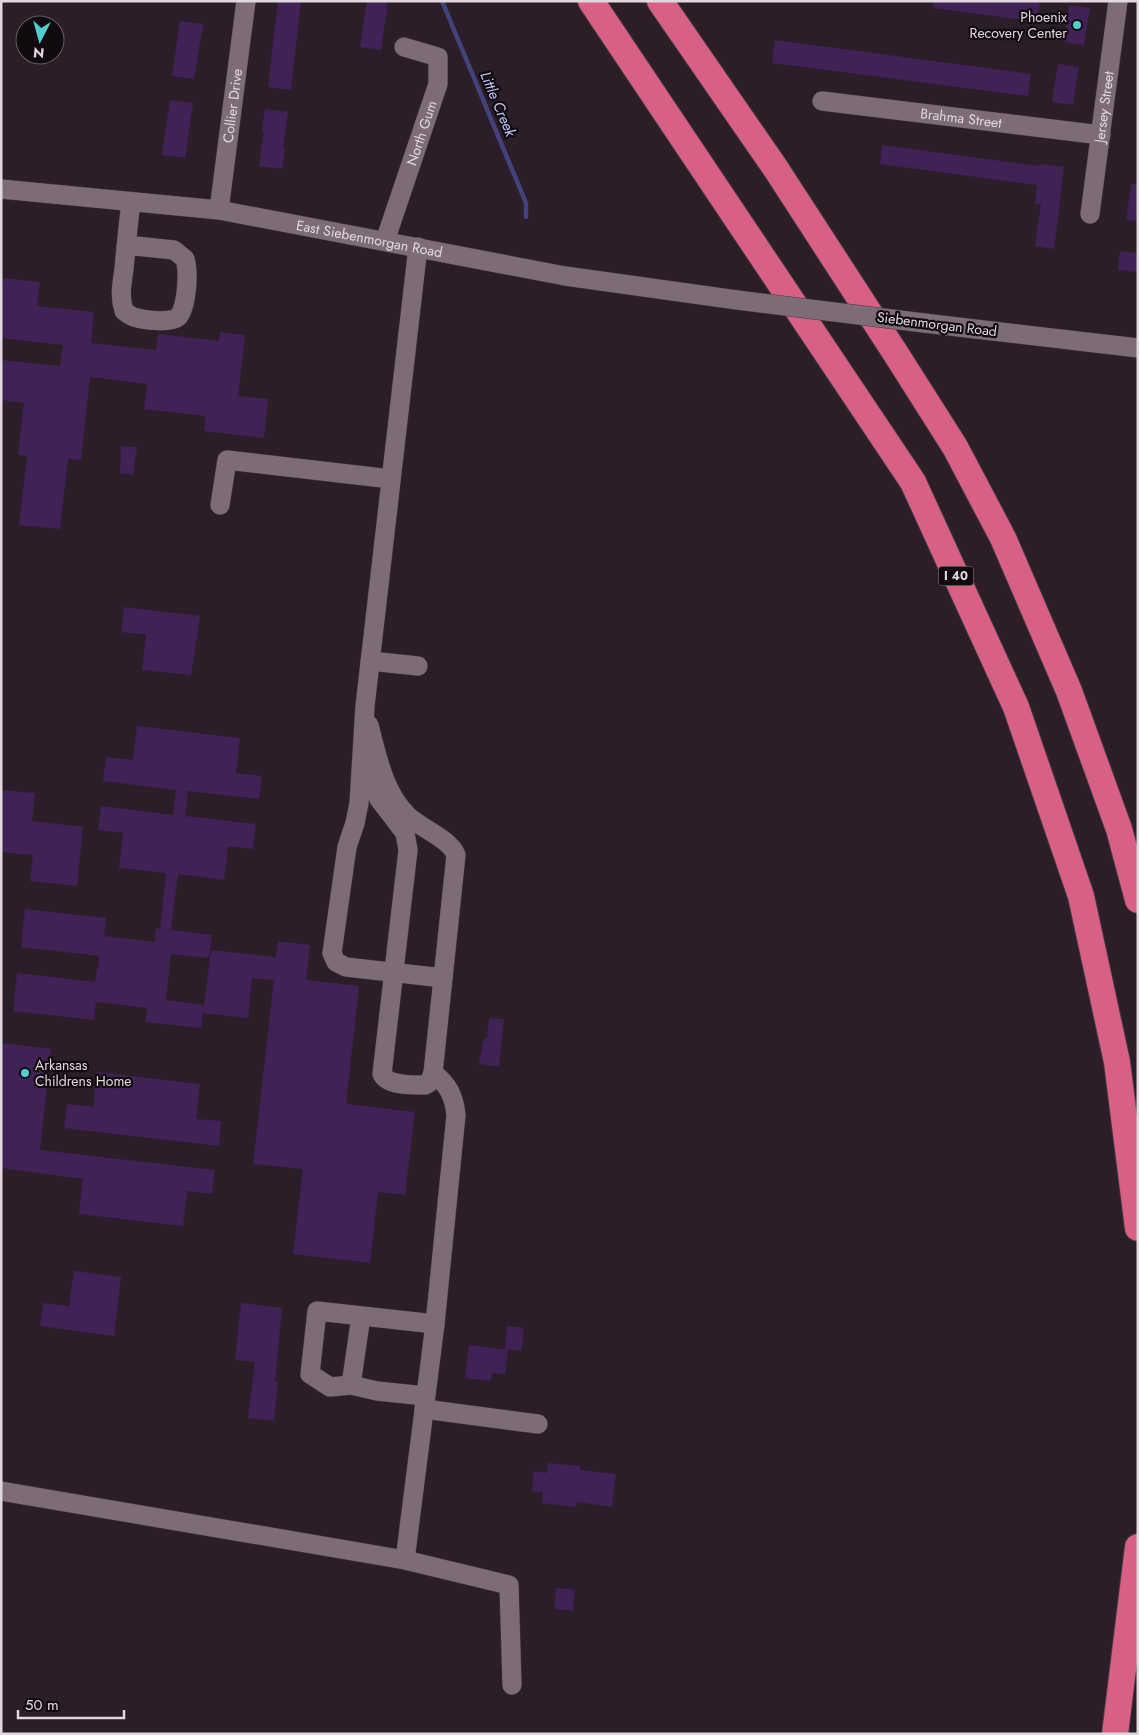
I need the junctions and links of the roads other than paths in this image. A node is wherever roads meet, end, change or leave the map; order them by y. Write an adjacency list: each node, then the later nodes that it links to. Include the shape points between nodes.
1 (246, 1): 10 (street, Collier Drive)
2 (591, 1): 29 (highway, I 40, via 913,482 1016,707 1081,896 1117,1062)
3 (660, 1): 25 (highway, via 776,169 955,446 999,530 1069,691 1119,829)
4 (1118, 1): 7 (street, Jersey Street)
5 (404, 47): 12 (street, North Gum, via 438,56 438,84)
6 (822, 101): 7 (street, Brahma Street)
7 (1101, 135): 11 (street, Jersey Street)
8 (1, 190): 9 (street, East Siebenmorgan Road)
9 (132, 203): 10 (street, East Siebenmorgan Road); 13 (street)
10 (219, 210): 12 (street, East Siebenmorgan Road)
11 (1090, 214)
12 (385, 241): 14 (street, East Siebenmorgan Road)
13 (126, 245): 13 (street, via 120,290 124,311 136,318 175,319 179,316 185,295 185,259 174,250)
14 (418, 247): 15 (street, East Siebenmorgan Road, via 565,276); 17 (street)
15 (737, 300): 16 (street, Siebenmorgan Road, bridge)
16 (1138, 348)
17 (391, 479): 18 (street, via 227,460); 19 (street)
18 (220, 505)
19 (370, 661): 20 (street); 21 (street)
20 (418, 666)
21 (364, 706): 22 (street); 24 (street, via 390,793 408,816)
22 (362, 756): 23 (street, via 379,799); 26 (street, via 359,802 347,847 333,958 346,967)
23 (405, 835): 24 (street); 26 (street, via 408,850)
24 (441, 839): 27 (street, via 454,848 457,861)
25 (1138, 900)
26 (393, 972): 27 (street); 28 (street, via 383,1076 392,1082 425,1084 429,1083)
27 (443, 978): 28 (street)
28 (433, 1073): 31 (street, via 444,1081 455,1103 456,1114)
29 (1138, 1228)
30 (361, 1316): 31 (street); 32 (street); 32 (street, via 317,1311 310,1374 330,1387)
31 (435, 1324): 33 (street)
32 (351, 1385): 33 (street)
33 (425, 1402): 34 (street); 37 (street)
34 (538, 1424)
35 (1, 1491): 37 (street)
36 (1138, 1547): 39 (highway)
37 (405, 1560): 38 (street, via 509,1585)
38 (512, 1684)
39 (1114, 1734)

